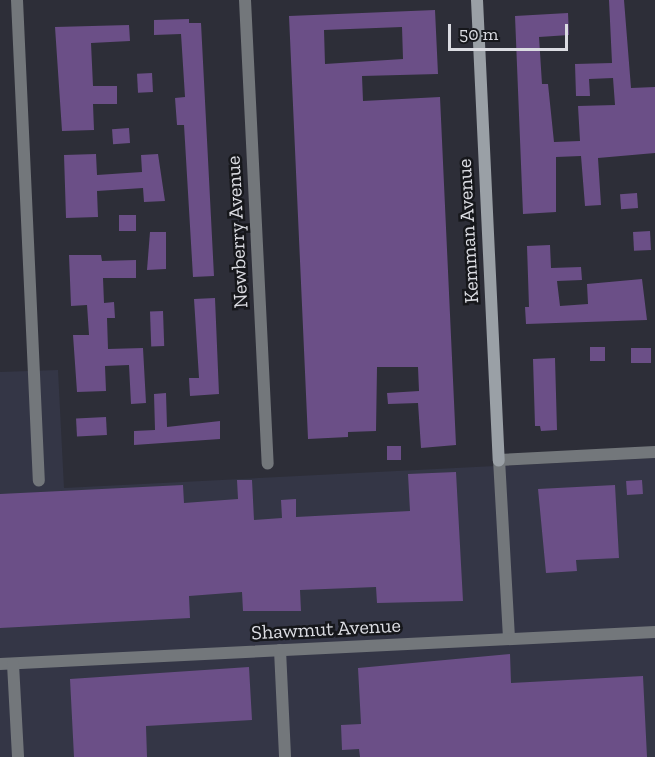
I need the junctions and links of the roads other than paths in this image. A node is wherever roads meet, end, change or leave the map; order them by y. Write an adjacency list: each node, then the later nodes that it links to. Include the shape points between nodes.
1 (16, 0): 2 (street); 8 (street)
2 (28, 0)
3 (245, 0): 7 (street, Newberry Avenue)
4 (477, 0): 6 (street, Kemman Avenue)
5 (655, 452): 6 (street)
6 (499, 460): 10 (street)
7 (268, 463)
8 (39, 480)
9 (655, 632): 10 (street, Shawmut Avenue)
10 (509, 638): 11 (street, Shawmut Avenue)
11 (280, 650): 13 (street, Shawmut Avenue); 15 (street)
12 (0, 664): 13 (street, Shawmut Avenue)
13 (13, 664): 14 (street)
14 (18, 757)
15 (285, 757)

